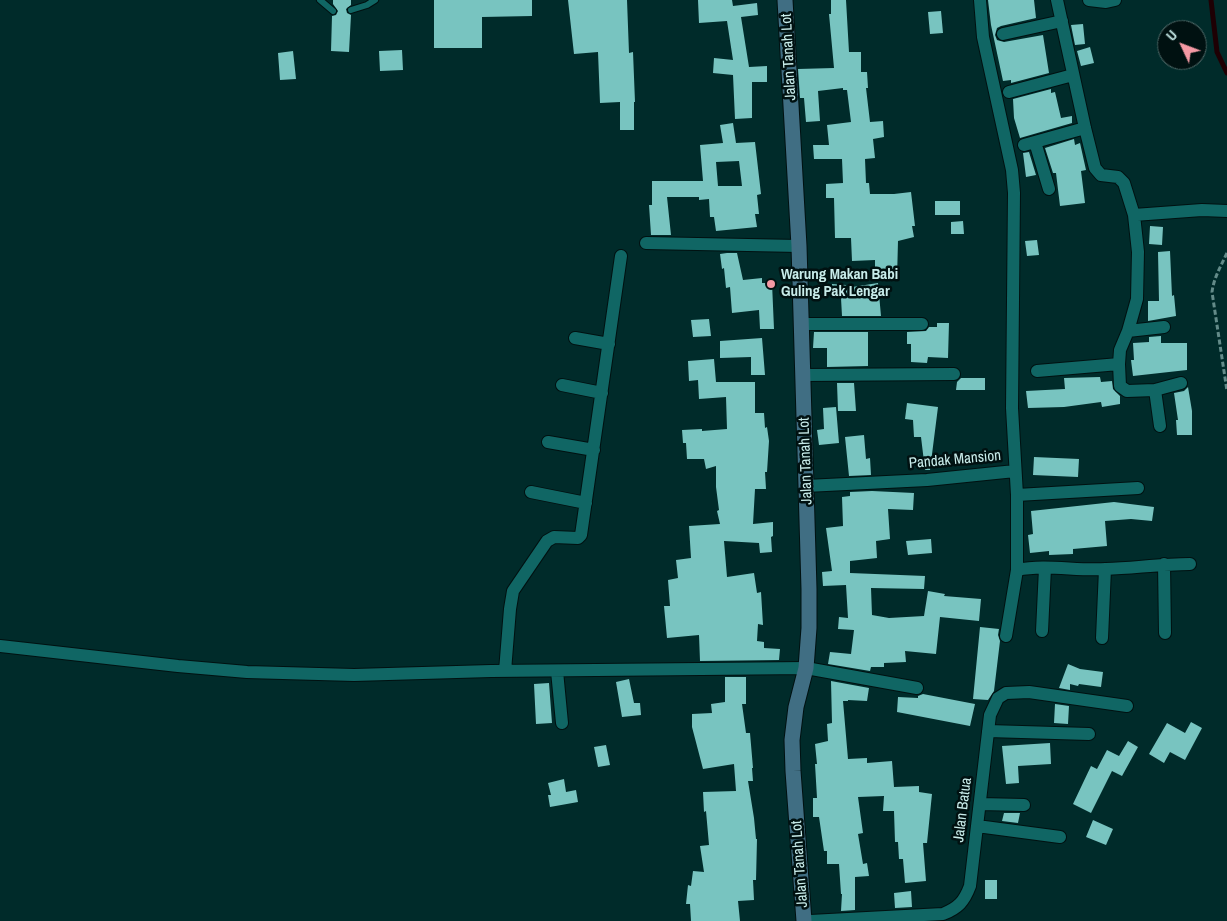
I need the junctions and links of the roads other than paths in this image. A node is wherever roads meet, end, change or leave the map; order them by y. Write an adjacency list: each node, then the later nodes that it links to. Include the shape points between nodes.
1 (320, 0): 9 (lane)
2 (375, 0): 8 (lane)
3 (785, 0): 19 (main road, Jalan Tanah Lot)
4 (980, 0): 38 (street, via 983,37 1012,170 1014,193 1012,408)
5 (1057, 0): 10 (street)
6 (1089, 0): 7 (street)
7 (1115, 0)
8 (351, 10)
9 (333, 11)
10 (1062, 22): 11 (street); 12 (street)
11 (1003, 34)
12 (1073, 75): 13 (street); 14 (street)
13 (1009, 92)
14 (1084, 128): 15 (street, via 1029,144); 17 (street, via 1095,168 1100,175 1118,177 1124,183)
15 (1049, 189)
16 (1227, 211): 17 (street)
17 (1134, 215): 24 (street, via 1138,285)
18 (646, 243): 19 (street)
19 (799, 246): 21 (main road, Jalan Tanah Lot)
20 (621, 256): 26 (street)
21 (802, 324): 22 (street); 30 (main road, Jalan Tanah Lot)
22 (922, 324)
23 (1164, 327): 24 (street)
24 (1128, 331): 27 (street, via 1120,350)
25 (575, 338): 26 (street)
26 (609, 344): 34 (street)
27 (1119, 364): 28 (street); 33 (street, via 1123,389)
28 (1036, 371)
29 (954, 374): 30 (street)
30 (803, 375): 39 (main road, Jalan Tanah Lot)
31 (1181, 383): 33 (street)
32 (562, 385): 34 (street)
33 (1156, 390): 35 (street)
34 (602, 393): 37 (street)
35 (1160, 426)
36 (548, 442): 37 (street)
37 (594, 450): 43 (street)
38 (1015, 471): 39 (street, Pandak Mansion, via 927,480); 42 (street, Pandak Mansion)
39 (806, 486): 54 (main road, Jalan Tanah Lot, via 809,628)
40 (1138, 488): 42 (street)
41 (531, 492): 43 (street)
42 (1017, 495): 48 (street, Pandak Mansion)
43 (586, 503): 56 (street, via 580,538 557,537 547,542 516,586 510,609)
44 (1164, 564): 45 (street); 47 (street); 50 (street)
45 (1190, 564)
46 (1045, 568): 47 (street); 48 (street); 49 (street)
47 (1105, 569): 52 (street)
48 (1017, 570): 51 (street, Pandak Mansion)
49 (1042, 631)
50 (1165, 634)
51 (1006, 636)
52 (1102, 638)
53 (0, 646): 56 (street, via 247,672 354,676)
54 (806, 668): 55 (street); 57 (street); 66 (main road, Jalan Tanah Lot, via 792,740)
55 (557, 671): 56 (street); 59 (street)
56 (505, 672)
57 (918, 688)
58 (1128, 706): 60 (street, Jalan Batua, via 1029,692 1006,693 998,698 990,715)
59 (562, 723)
60 (988, 730): 61 (street); 62 (street, Jalan Batua)
61 (1089, 734)
62 (980, 804): 63 (street); 64 (street, Jalan Batua)
63 (1024, 805)
64 (977, 826): 65 (street); 67 (street, Jalan Batua, via 970,886 966,897 954,909 942,914)
65 (1060, 836)
66 (804, 921)
67 (810, 921)

